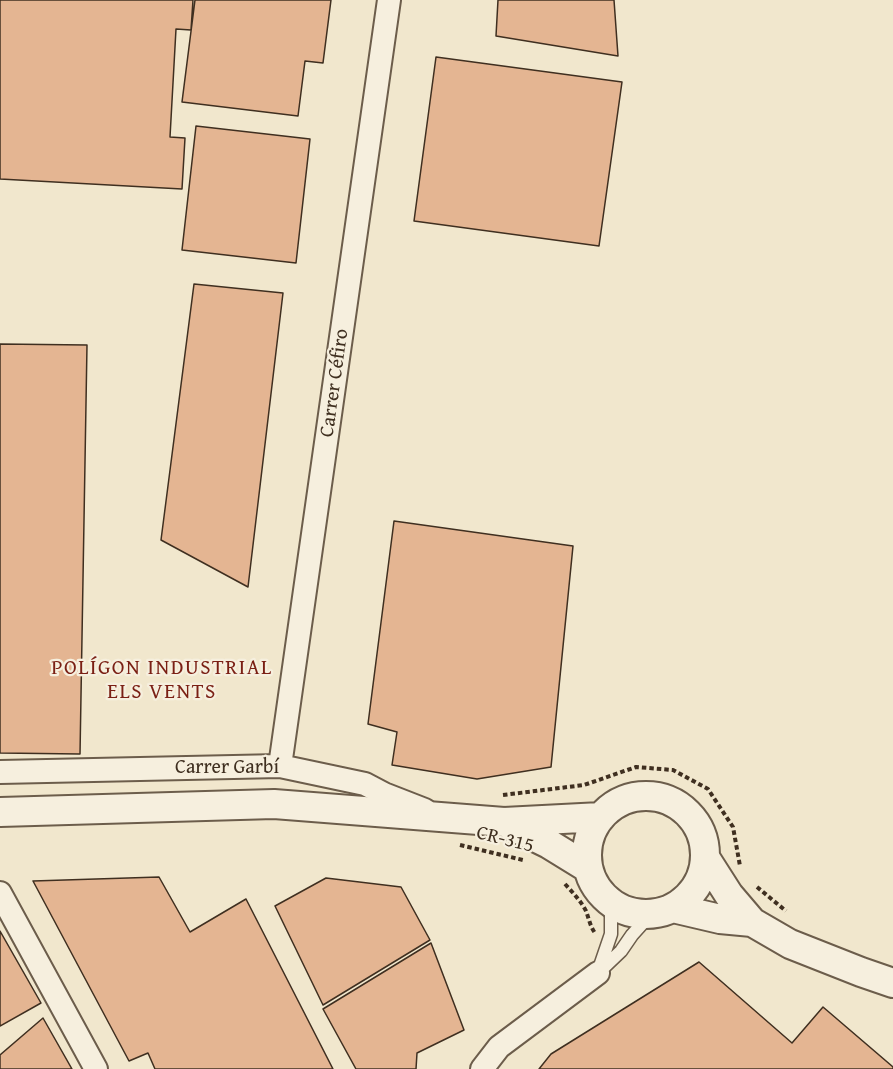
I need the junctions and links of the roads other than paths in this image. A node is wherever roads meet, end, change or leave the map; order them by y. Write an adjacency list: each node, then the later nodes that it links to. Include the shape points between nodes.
1 (389, 0): 2 (street, Carrer Céfiro)
2 (280, 766): 3 (street, Carrer Garbí); 6 (street, Carrer Garbí, via 365,784)
3 (0, 772)
4 (0, 812): 6 (street, via 274,804)
5 (601, 817): 7 (street); 8 (street, via 615,804 632,797 669,800 685,809 697,823); 9 (street, via 587,850)
6 (447, 818): 7 (street)
7 (504, 822): 9 (street)
8 (706, 859): 12 (street, via 701,879 690,896); 13 (street)
9 (588, 868): 11 (street, via 593,882)
10 (0, 893): 16 (street)
11 (611, 903): 12 (street, via 630,912); 14 (lane, via 610,934)
12 (661, 911): 13 (street); 14 (lane)
13 (752, 922): 15 (street, via 790,944)
14 (598, 972): 17 (street, via 499,1047)
15 (893, 983)
16 (96, 1069)
17 (482, 1069)

